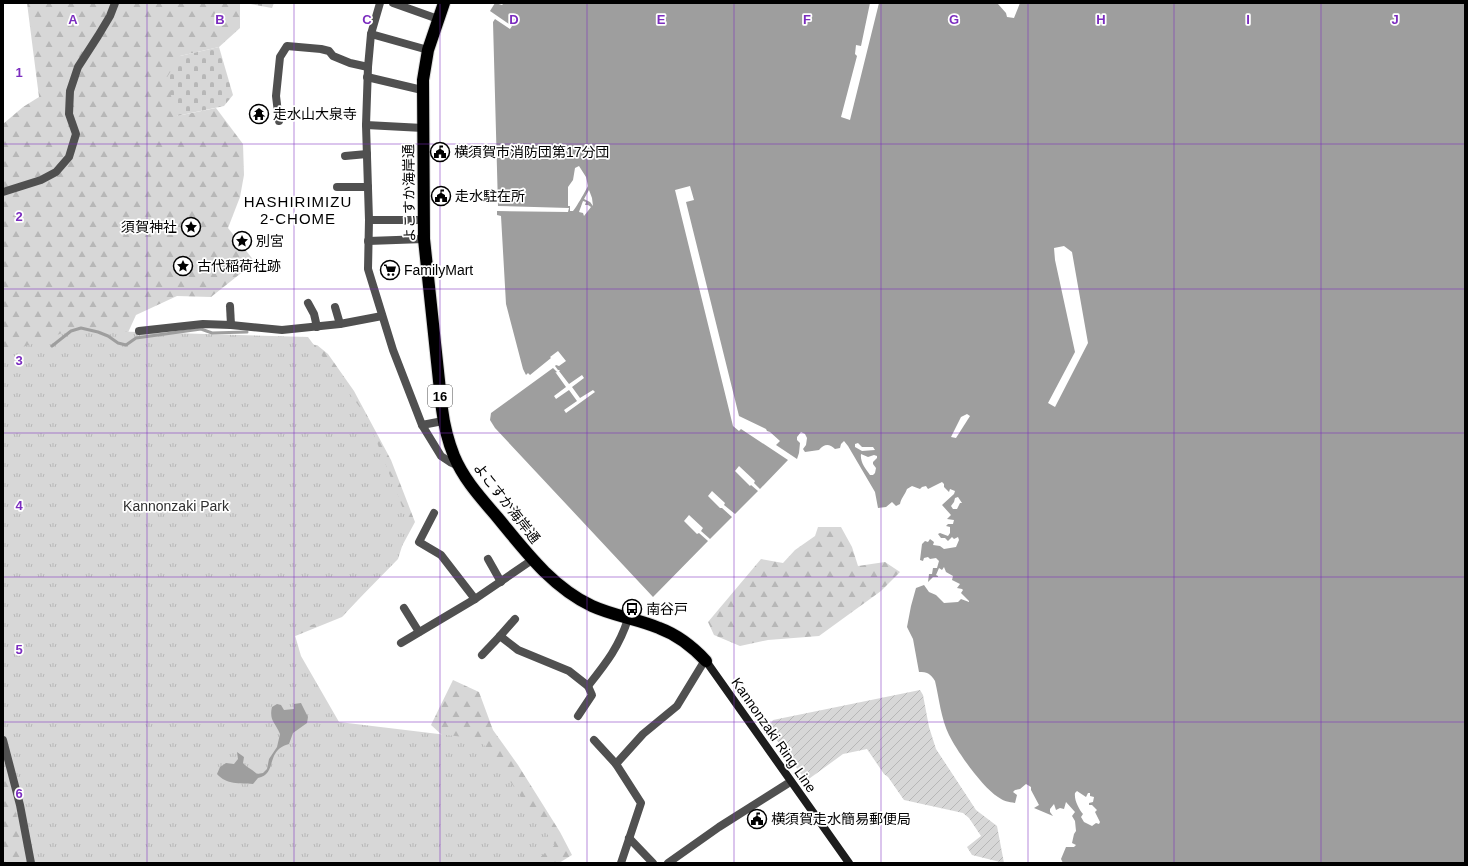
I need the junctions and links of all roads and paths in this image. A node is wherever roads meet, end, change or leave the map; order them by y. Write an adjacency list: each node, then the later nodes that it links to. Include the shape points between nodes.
1 (115, 3): 18 (street, via 102,30 78,66 70,91 69,114 76,134 69,157 56,172 41,180)
2 (380, 3): 6 (street)
3 (393, 3): 5 (street)
4 (444, 3): 5 (highway, よこすか海岸通 / 16)
5 (438, 19): 7 (highway, よこすか海岸通 / 16)
6 (371, 34): 7 (street); 8 (street)
7 (428, 50): 10 (highway, よこすか海岸通 / 16)
8 (368, 67): 9 (street); 11 (street, via 350,63 333,56 329,51 287,46 280,57 276,96)
9 (367, 76): 10 (street); 12 (street)
10 (422, 90): 13 (highway, よこすか海岸通 / 16)
11 (279, 120)
12 (366, 125): 13 (street); 14 (street)
13 (423, 128): 20 (highway, よこすか海岸通 / 16)
14 (367, 154): 15 (street); 17 (street)
15 (345, 156)
16 (337, 187): 17 (street)
17 (368, 187): 19 (street)
18 (3, 192)
19 (369, 220): 20 (street); 22 (street)
20 (424, 220): 21 (highway, よこすか海岸通 / 16)
21 (424, 239): 22 (street); 31 (highway, よこすか海岸通 / 16)
22 (368, 241): 26 (street, via 368,269)
23 (308, 303): 29 (street)
24 (230, 306): 28 (street)
25 (335, 307): 27 (street)
26 (382, 316): 27 (street); 32 (street)
27 (340, 324): 29 (street)
28 (231, 325): 29 (street, via 282,330); 30 (street, via 203,324)
29 (317, 327)
30 (139, 331)
31 (443, 421): 32 (street); 33 (highway, よこすか海岸通 / 16)
32 (422, 426): 33 (street, via 441,456)
33 (459, 466): 36 (highway, よこすか海岸通 / 16, via 470,485)
34 (434, 513): 38 (street, via 419,542 441,554)
35 (488, 559): 37 (street)
36 (532, 560): 37 (street); 40 (highway, よこすか海岸通 / 16, via 572,596)
37 (501, 582): 38 (street)
38 (475, 598): 42 (street)
39 (404, 608): 42 (street)
40 (628, 619): 46 (highway, よこすか海岸通 / 16, via 675,635); 47 (street, via 618,645)
41 (515, 620): 43 (street)
42 (419, 632): 44 (street)
43 (500, 636): 45 (street); 47 (street, via 518,650 569,671)
44 (401, 643)
45 (482, 655)
46 (706, 661): 51 (street, via 677,706 642,734); 58 (main road, Kannonzaki Ring Line)
47 (588, 686): 48 (street, via 592,695)
48 (578, 716)
49 (3, 740): 54 (street, via 20,805)
50 (594, 740): 51 (street)
51 (616, 764): 53 (street, via 641,803)
52 (786, 784): 57 (street)
53 (629, 838): 55 (street); 56 (street)
54 (31, 863)
55 (620, 863)
56 (653, 863)
57 (668, 863)
58 (849, 863)

